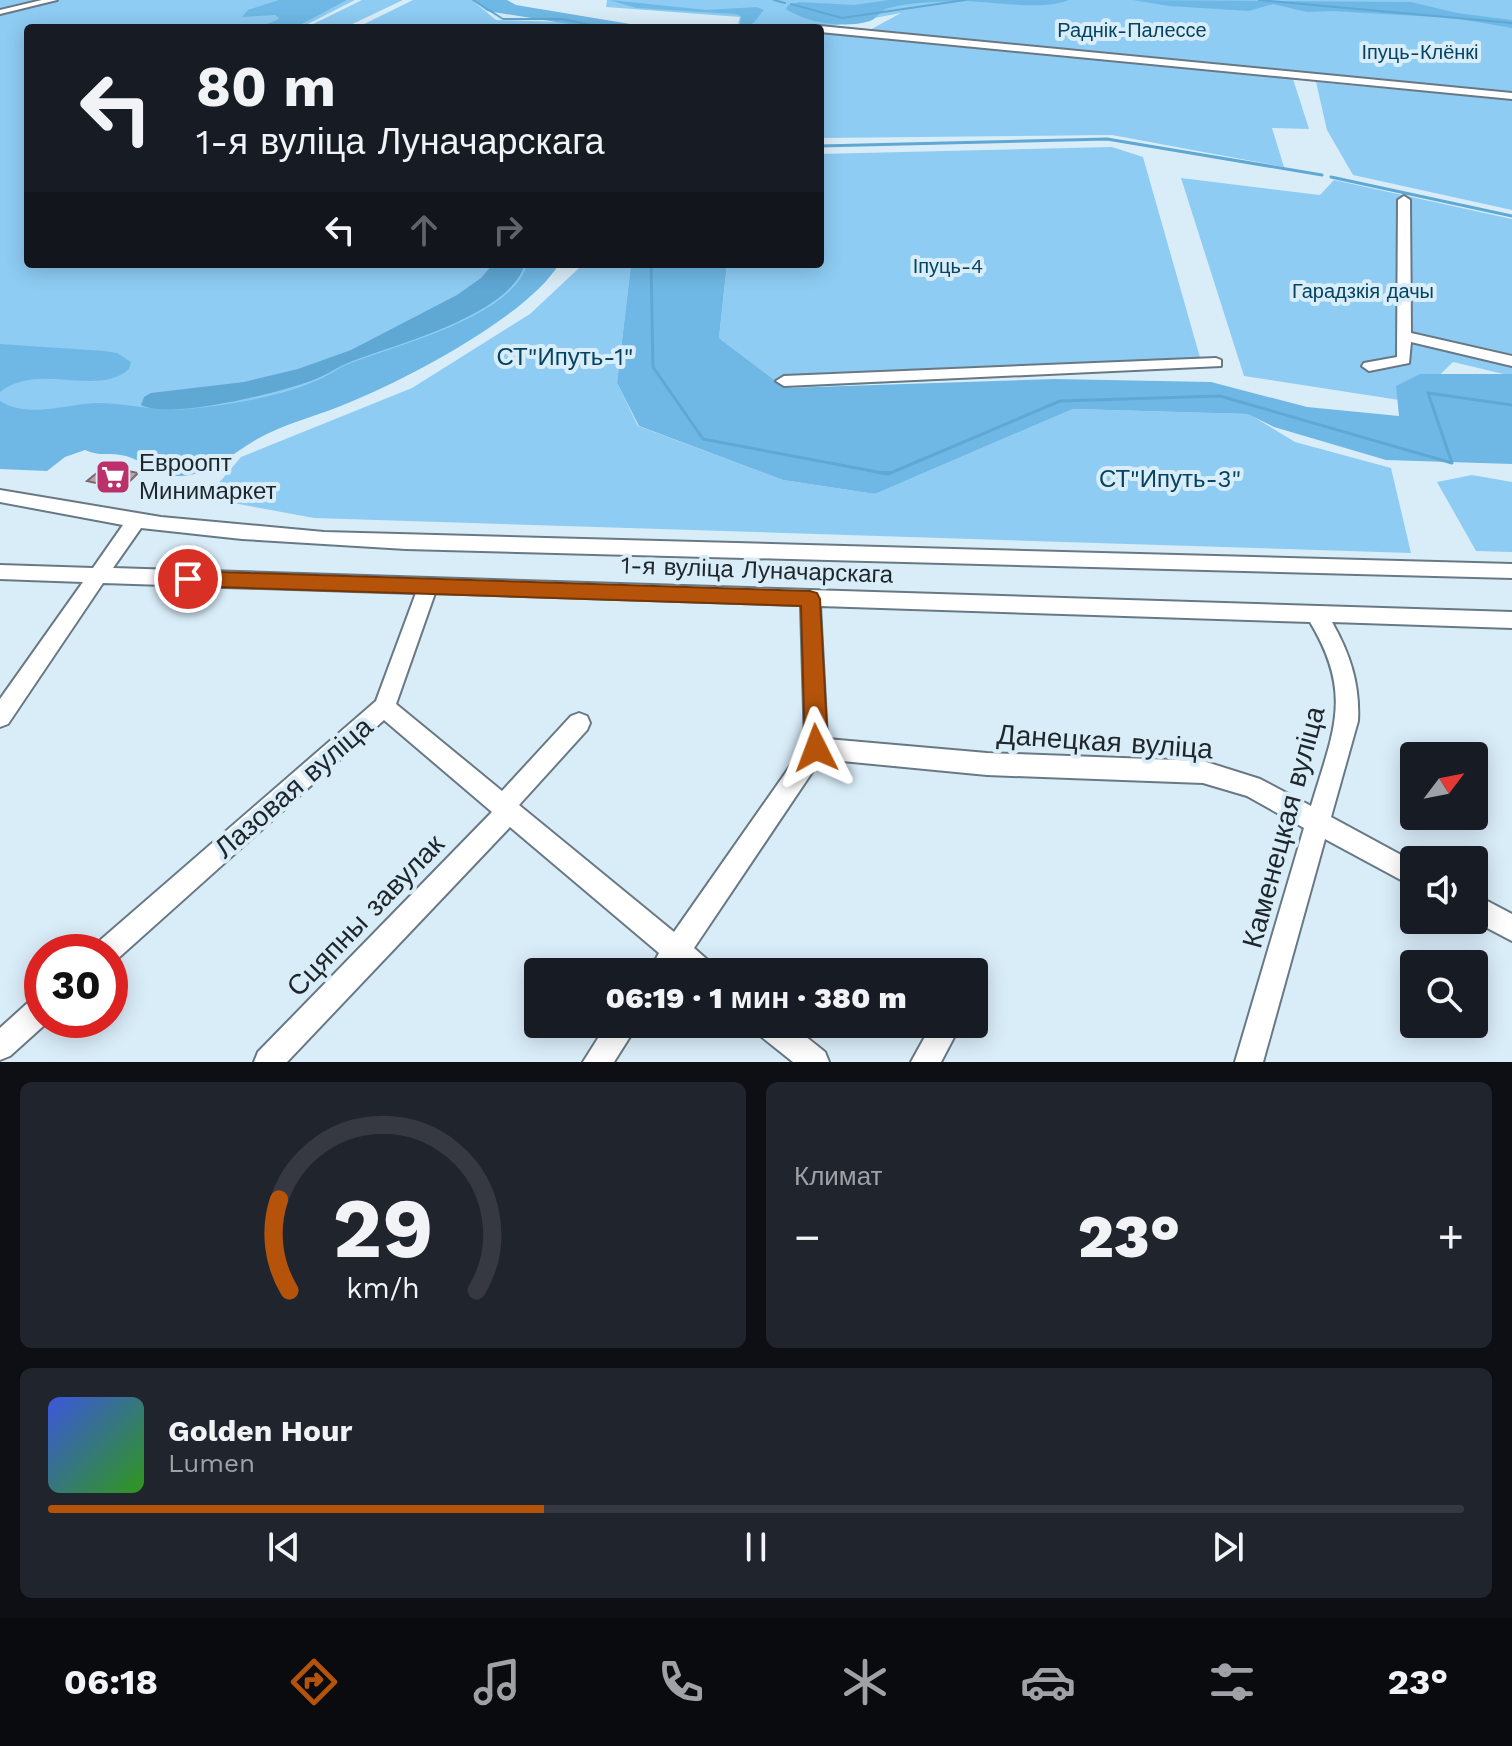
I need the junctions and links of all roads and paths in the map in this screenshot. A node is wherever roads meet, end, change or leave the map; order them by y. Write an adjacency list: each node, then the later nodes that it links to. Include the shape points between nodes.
1 (53, 0): 2 (street)
2 (0, 12)
3 (824, 29): 4 (street)
4 (1512, 96)
5 (1404, 200): 6 (street)
6 (1404, 336): 7 (street); 9 (street, via 1404,360)
7 (1512, 361)
8 (1216, 363): 10 (street)
9 (1369, 366)
10 (784, 381)
11 (0, 496): 12 (street)
12 (135, 522): 13 (street, via 249,534 546,546); 15 (street)
13 (1512, 571)
14 (0, 572): 15 (street, 1-я вуліца Луначарскага)
15 (98, 575): 16 (street, 1-я вуліца Луначарскага); 21 (street)
16 (428, 587): 17 (street, 1-я вуліца Луначарскага); 20 (street, Лазовая вуліца)
17 (810, 599): 18 (street, 1-я вуліца Луначарскага); 23 (street)
18 (1315, 612): 19 (street, 1-я вуліца Луначарскага); 25 (street, Каменецкая вуліца, via 1338,650 1350,696)
19 (1512, 620)
20 (384, 707): 24 (street); 29 (street, Лазовая вуліца)
21 (0, 717)
22 (579, 723): 24 (street, Сцяпны завулак)
23 (816, 748): 25 (street, Данецкая вуліца, via 987,764 1203,772 1252,787); 30 (street)
24 (505, 810): 30 (street); 38 (street, Сцяпны завулак)
25 (1317, 823): 26 (street, Данецкая вуліца); 42 (street, Каменецкая вуліца)
26 (1400, 867)
27 (1488, 915): 28 (street)
28 (1512, 928)
29 (126, 934)
30 (676, 952): 31 (street); 32 (street)
31 (672, 958)
32 (684, 958)
33 (24, 1025): 37 (street)
34 (614, 1038): 39 (street)
35 (785, 1038): 40 (street)
36 (939, 1038): 41 (street)
37 (0, 1046)
38 (268, 1062)
39 (597, 1062)
40 (815, 1062)
41 (925, 1062)
42 (1249, 1062)

